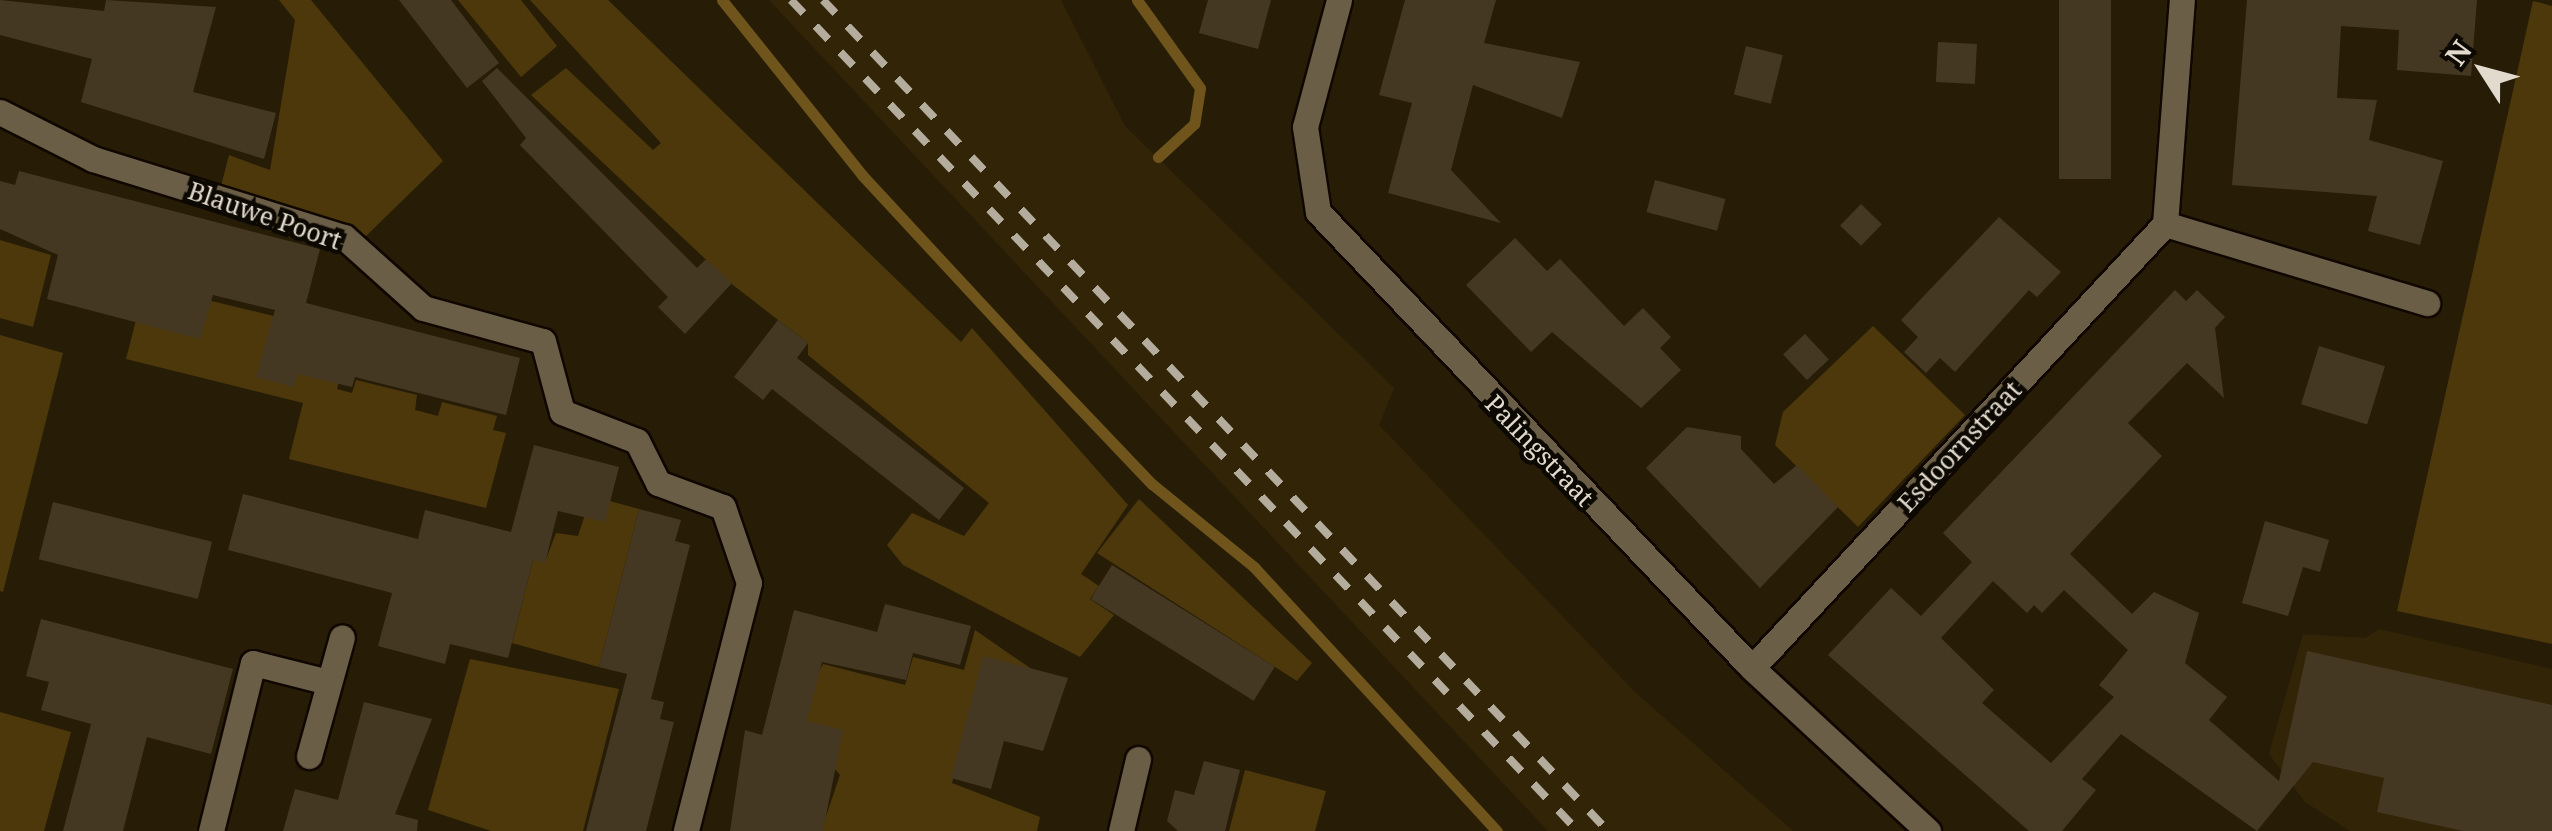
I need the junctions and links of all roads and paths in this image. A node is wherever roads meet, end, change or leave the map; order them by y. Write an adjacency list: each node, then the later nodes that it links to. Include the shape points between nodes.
1 (1338, 0): 7 (street, Palingstraat, via 1305,127 1318,212)
2 (2182, 0): 4 (street)
3 (0, 112): 12 (street, Blauwe Poort, via 93,159 344,236 423,308 543,341 562,412 637,441 658,482 722,507 749,583)
4 (2165, 224): 5 (street); 7 (street, Esdoornstraat)
5 (2428, 303)
6 (342, 638): 8 (street)
7 (1752, 668): 14 (street, Palingstraat)
8 (328, 682): 9 (street); 11 (street, via 253,663)
9 (309, 756)
10 (1138, 759): 13 (street)
11 (211, 831)
12 (686, 831)
13 (1121, 831)
14 (1928, 831)

